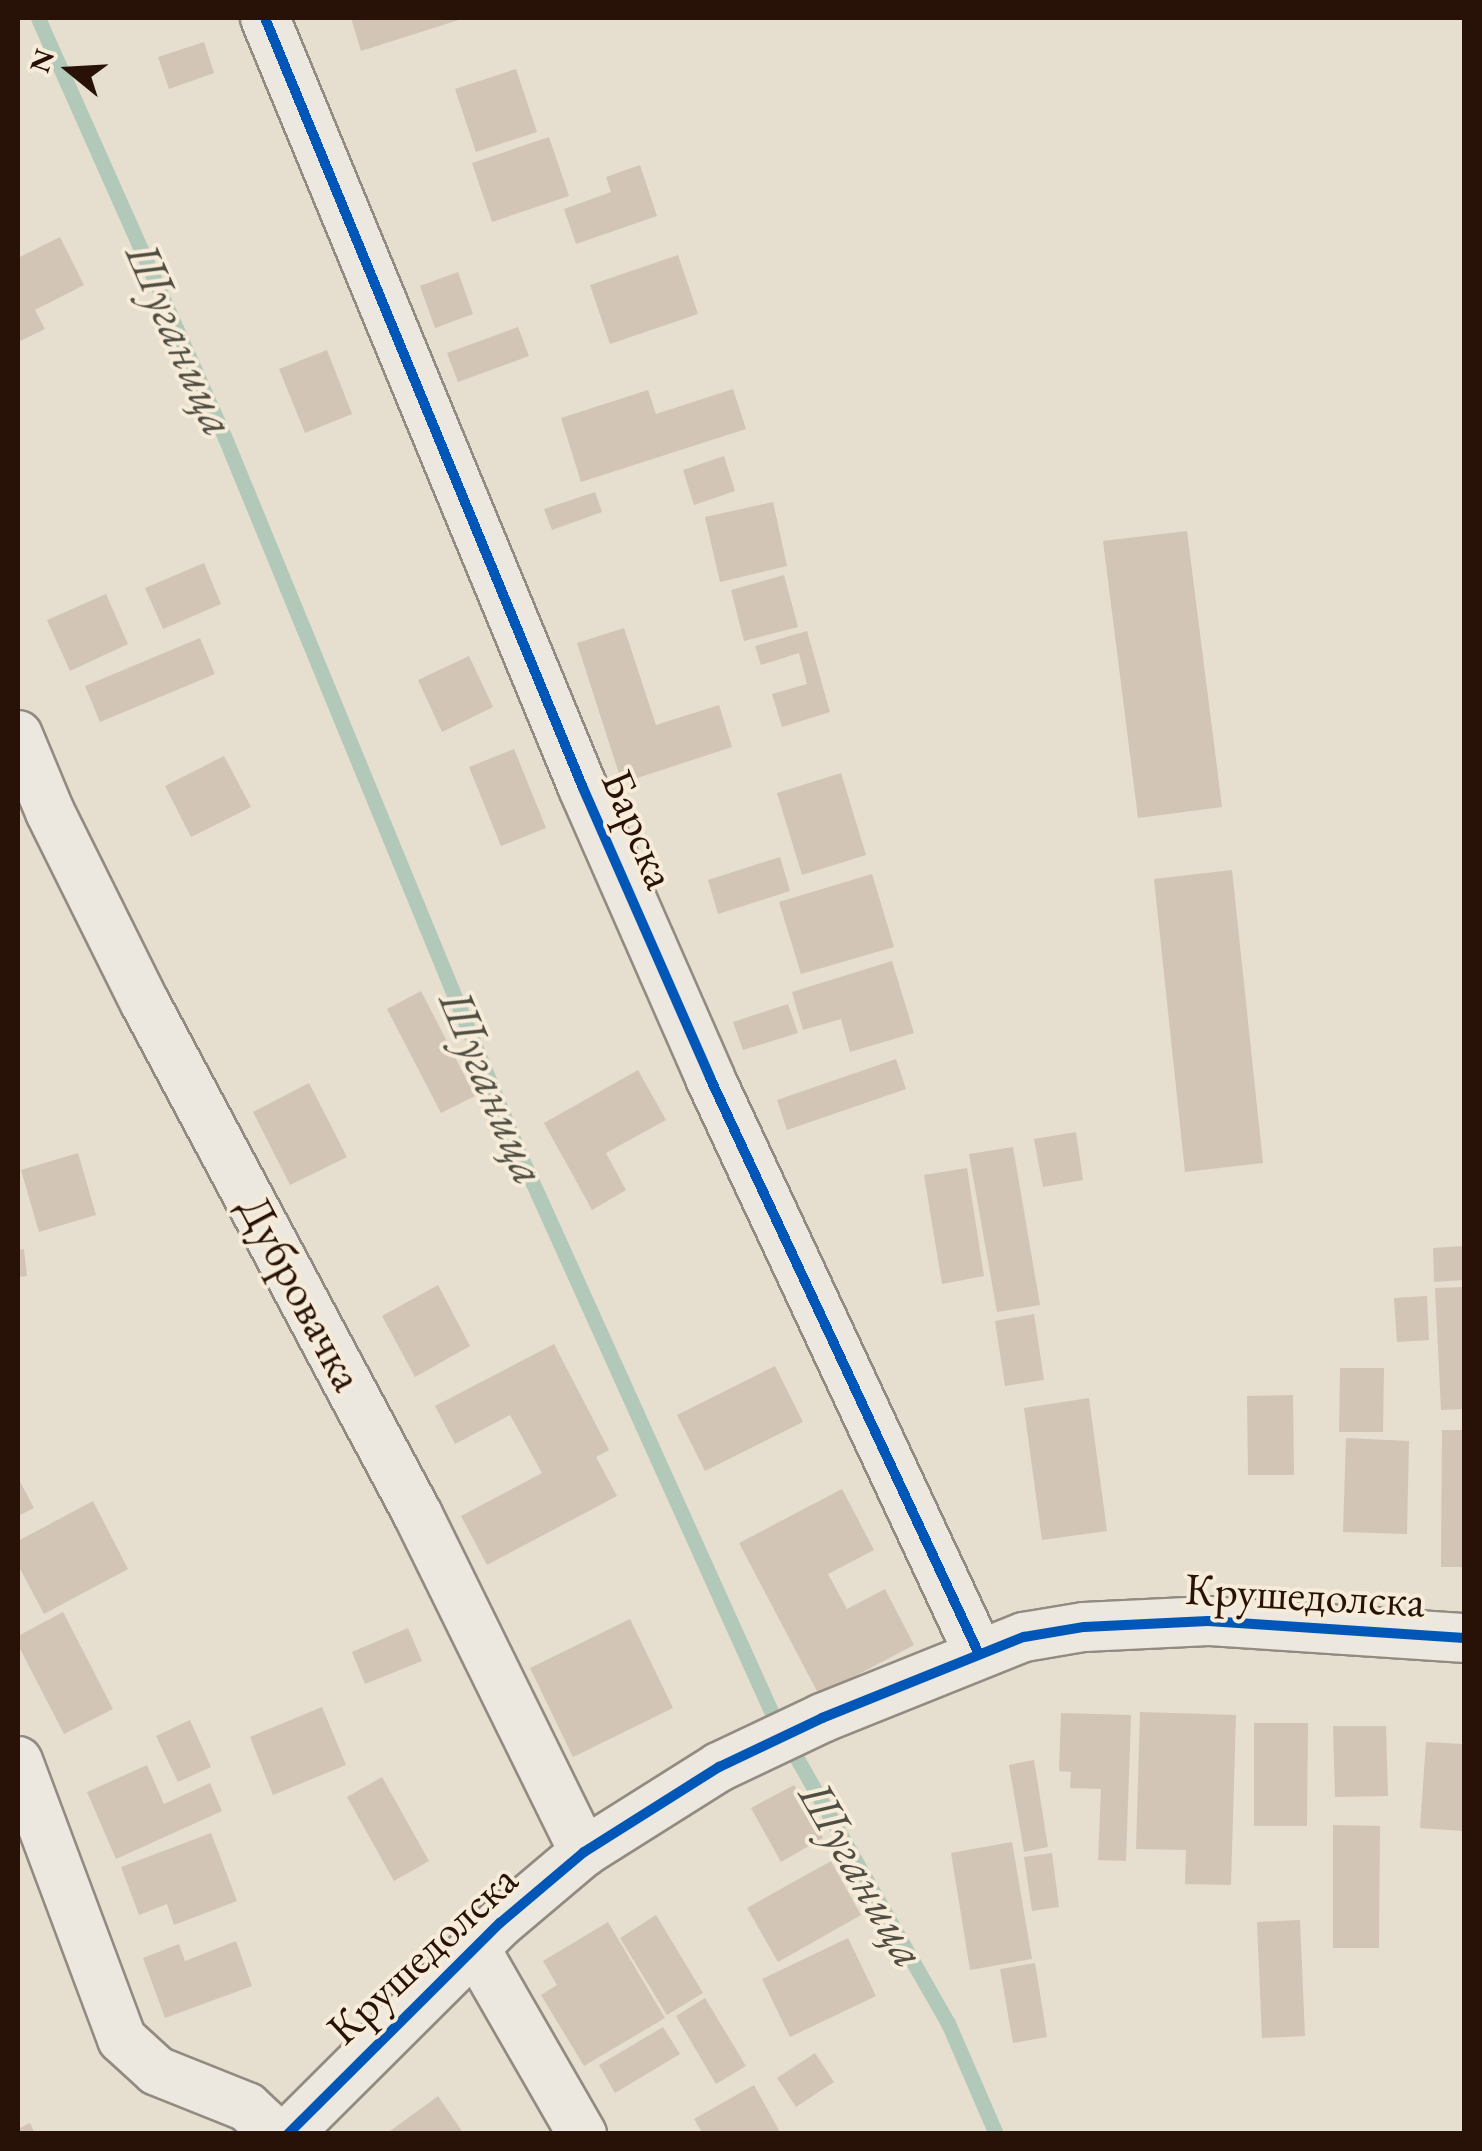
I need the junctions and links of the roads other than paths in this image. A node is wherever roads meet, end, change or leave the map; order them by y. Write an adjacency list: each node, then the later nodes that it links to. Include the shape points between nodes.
1 (265, 18): 4 (street, Барска, via 583,788)
2 (18, 735): 6 (street, Дубровачка, via 145,1003 418,1514)
3 (1464, 1638): 4 (street, Крушедолска, via 1250,1623 1121,1623 1024,1637)
4 (979, 1654): 6 (street, Крушедолска, via 719,1767)
5 (18, 1760): 8 (street, via 122,2039 157,2071 247,2106)
6 (584, 1852): 7 (street, Крушедолска)
7 (475, 1948): 9 (street, Крушедолска); 10 (street)
8 (276, 2134)
9 (288, 2134)
10 (582, 2134)

